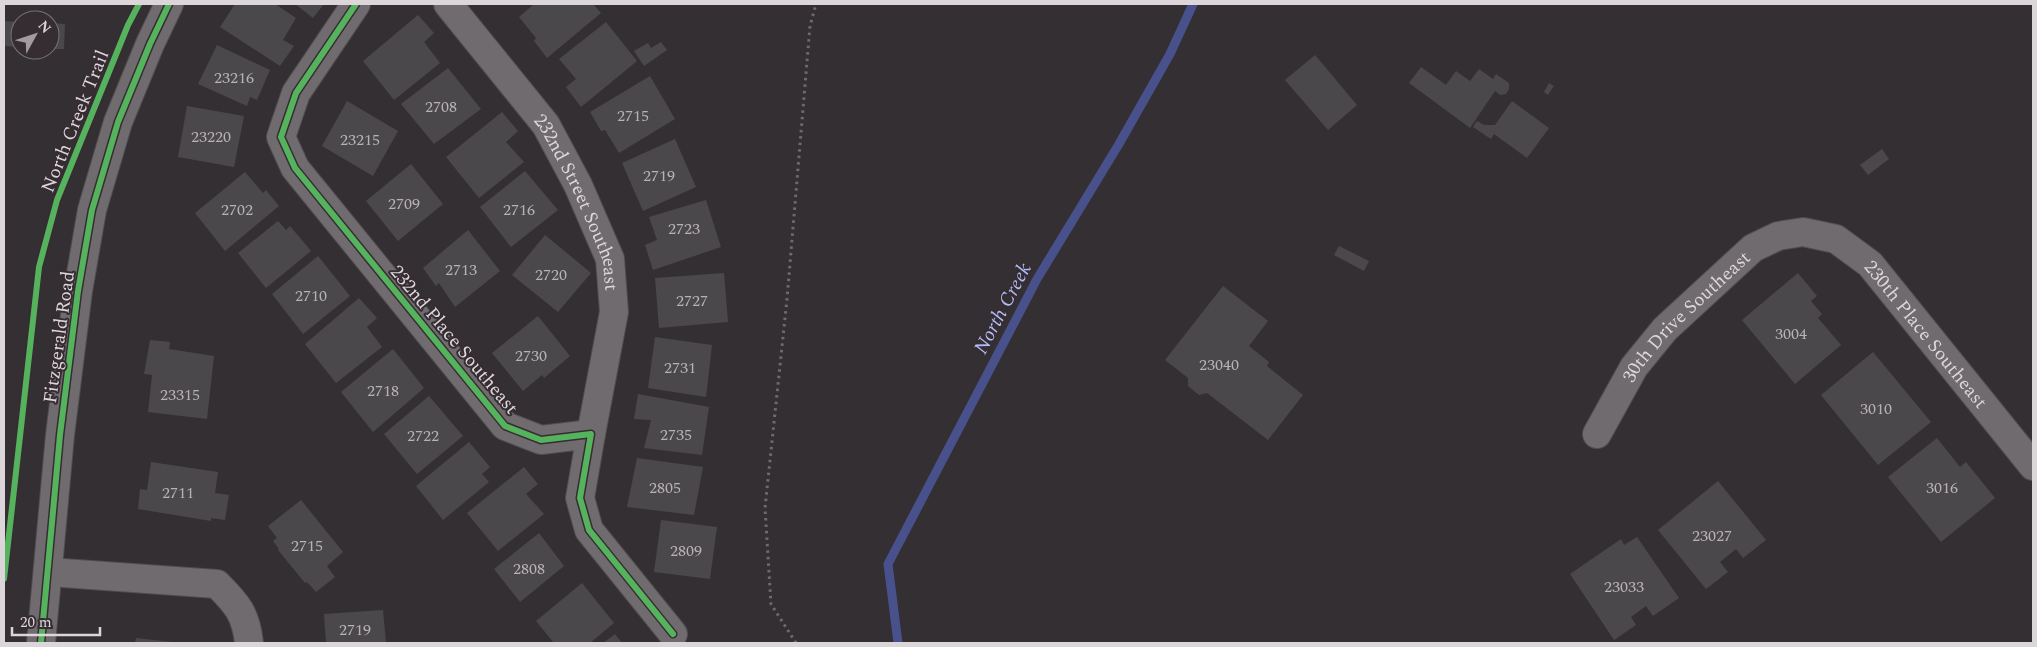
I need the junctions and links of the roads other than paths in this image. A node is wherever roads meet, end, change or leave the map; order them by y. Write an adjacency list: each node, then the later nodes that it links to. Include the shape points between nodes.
1 (169, 4): 8 (street, Fitzgerald Road, via 118,122 92,210 78,290 60,435)
2 (356, 4): 5 (street, 232nd Place Southeast, via 296,93 281,137 295,168 505,426 541,440)
3 (448, 4): 5 (street, 232nd Street Southeast, via 546,125 578,185 610,259 614,312)
4 (1803, 232): 6 (street, 30th Drive Southeast, via 1778,236 1752,248 1665,329 1634,367); 7 (street, 230th Place Southeast, via 1836,239 1870,264)
5 (591, 434): 9 (street, via 580,498 589,530)
6 (1597, 434)
7 (2031, 465)
8 (49, 572): 10 (street, Fitzgerald Road); 11 (street, via 217,584 233,601 247,624)
9 (673, 634)
10 (41, 643)
11 (249, 643)

